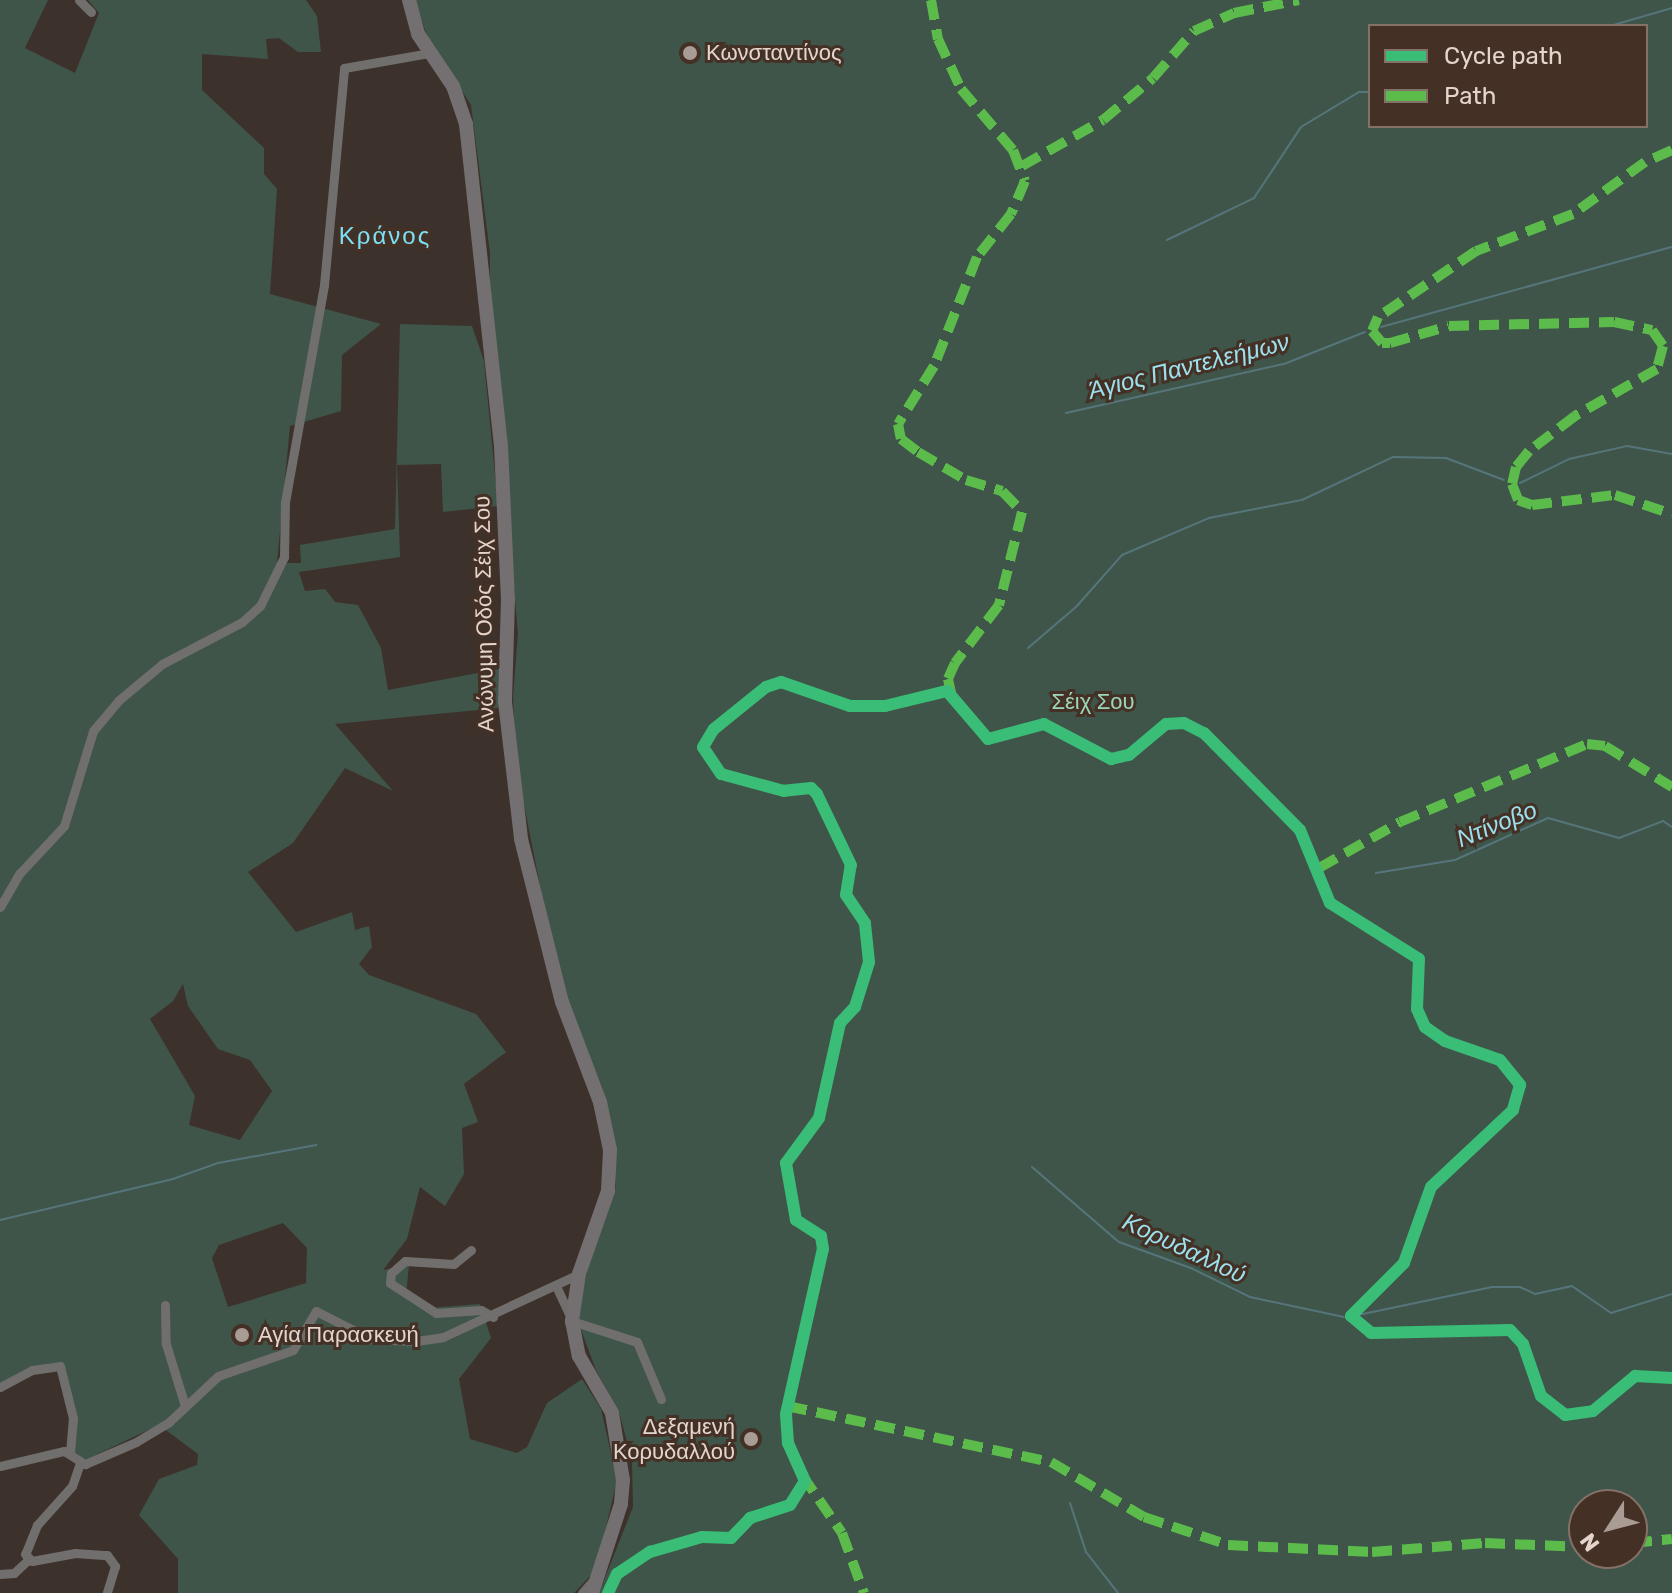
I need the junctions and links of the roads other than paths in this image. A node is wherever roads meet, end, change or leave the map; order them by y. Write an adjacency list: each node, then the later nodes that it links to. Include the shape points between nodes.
1 (79, 0): 3 (street)
2 (409, 0): 4 (street, Ανώνυμη Οδός Σέιχ Σου)
3 (91, 12)
4 (429, 53): 5 (street, via 344,68 324,285 285,502 284,557 260,606 242,622 162,664 119,700 93,731 64,826 20,873); 7 (street, Ανώνυμη Οδός Σέιχ Σου, via 453,86 466,124 501,446 508,599 505,702 526,872 562,1002 609,1137 608,1191)
5 (0, 907)
6 (471, 1250): 10 (street, via 454,1264 405,1261 391,1273 390,1283 436,1313 481,1310)
7 (579, 1274): 8 (street); 11 (street, Ανώνυμη Οδός Σέιχ Σου)
8 (556, 1286): 10 (street); 11 (street)
9 (165, 1305): 14 (street, via 166,1344)
10 (493, 1317): 14 (street, via 443,1337 390,1343 353,1332 316,1311 293,1350 218,1376)
11 (572, 1321): 13 (street, via 632,1337); 20 (street, Ανώνυμη Οδός Σέιχ Σου, via 579,1356 612,1413 622,1462 621,1504)
12 (0, 1387): 15 (street, via 32,1370 60,1366 73,1418)
13 (661, 1399)
14 (185, 1406): 16 (street, via 143,1439)
15 (70, 1454): 16 (street); 17 (street, via 44,1453)
16 (80, 1463): 18 (street, via 72,1486 31,1535)
17 (0, 1466)
18 (28, 1560): 19 (street, via 14,1573); 21 (street, via 103,1553 115,1566)
19 (0, 1574)
20 (599, 1574): 22 (street); 23 (street, Ανώνυμη Οδός Σέιχ Σου)
21 (107, 1593)
22 (582, 1593)
23 (592, 1593)

